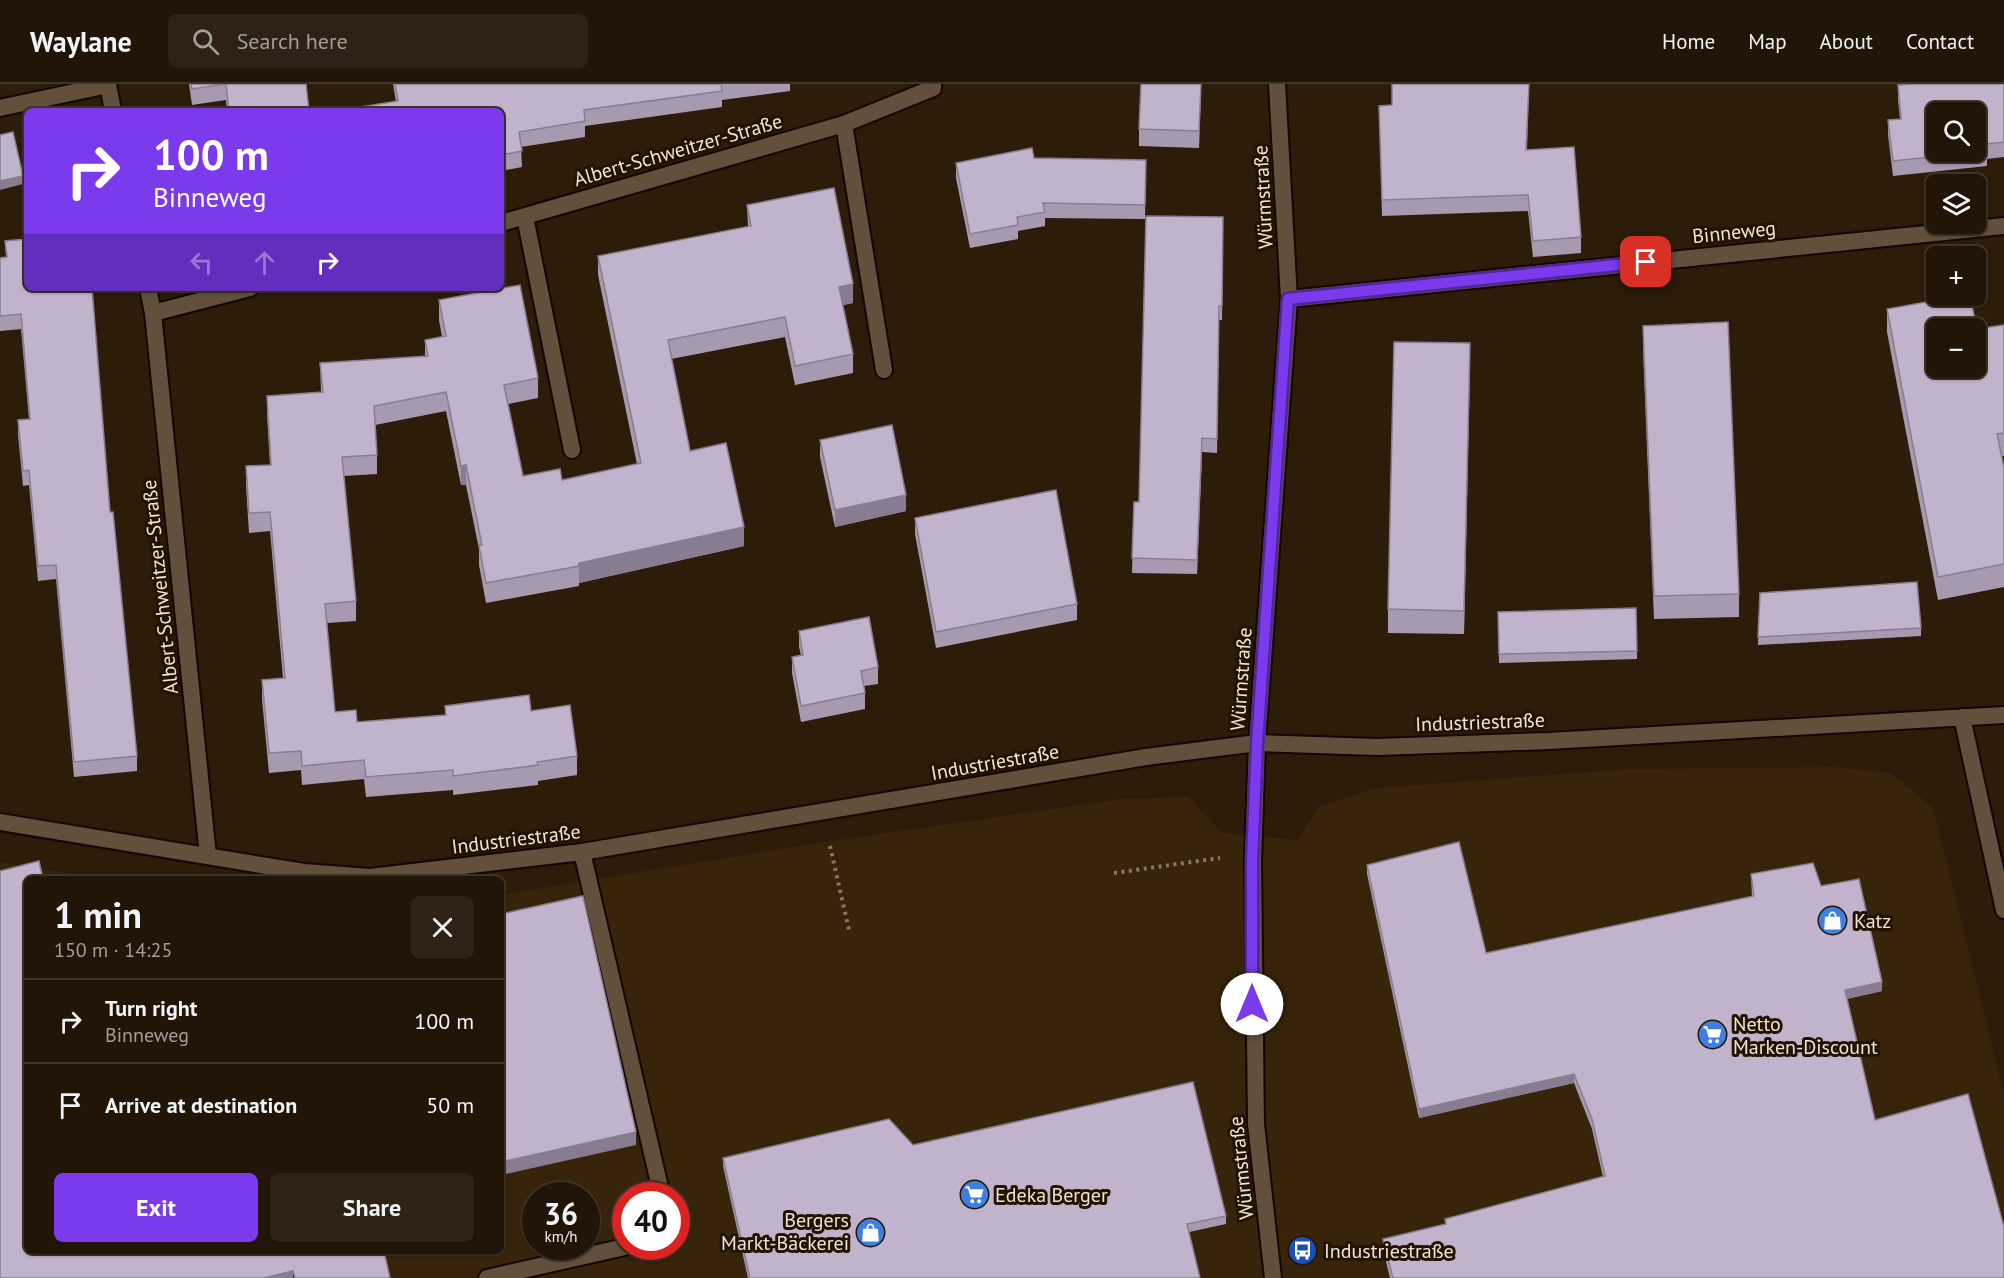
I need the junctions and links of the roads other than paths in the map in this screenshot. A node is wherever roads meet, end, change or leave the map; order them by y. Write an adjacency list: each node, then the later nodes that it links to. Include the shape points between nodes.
1 (933, 84): 6 (street, Albert-Schweitzer-Straße, via 933,88)
2 (1277, 84): 12 (street, Würmstraße)
3 (108, 85): 4 (street); 5 (street)
4 (0, 108)
5 (112, 108)
6 (844, 124): 7 (street, Albert-Schweitzer-Straße); 14 (street)
7 (525, 217): 8 (street, Albert-Schweitzer-Straße); 15 (street)
8 (504, 222)
9 (2004, 225): 12 (street, Binneweg)
10 (149, 291): 13 (street, Albert-Schweitzer-Straße)
11 (238, 291): 13 (street)
12 (1288, 299): 18 (street, Würmstraße)
13 (153, 313): 21 (street, Albert-Schweitzer-Straße)
14 (884, 370)
15 (572, 450)
16 (2004, 715): 17 (street, Industriestraße)
17 (1962, 717): 18 (street, Industriestraße, via 1549,741 1377,747); 24 (street)
18 (1257, 743): 20 (street, Industriestraße, via 1146,757); 28 (street, Würmstraße, via 1252,1004 1256,1124)
19 (0, 822): 21 (street, Industriestraße)
20 (582, 852): 23 (street, Industriestraße); 25 (street)
21 (208, 856): 22 (street, Industriestraße, via 304,872)
22 (357, 876)
23 (378, 876)
24 (2004, 910)
25 (659, 1182)
26 (612, 1250): 27 (street)
27 (487, 1278)
28 (1273, 1278)

